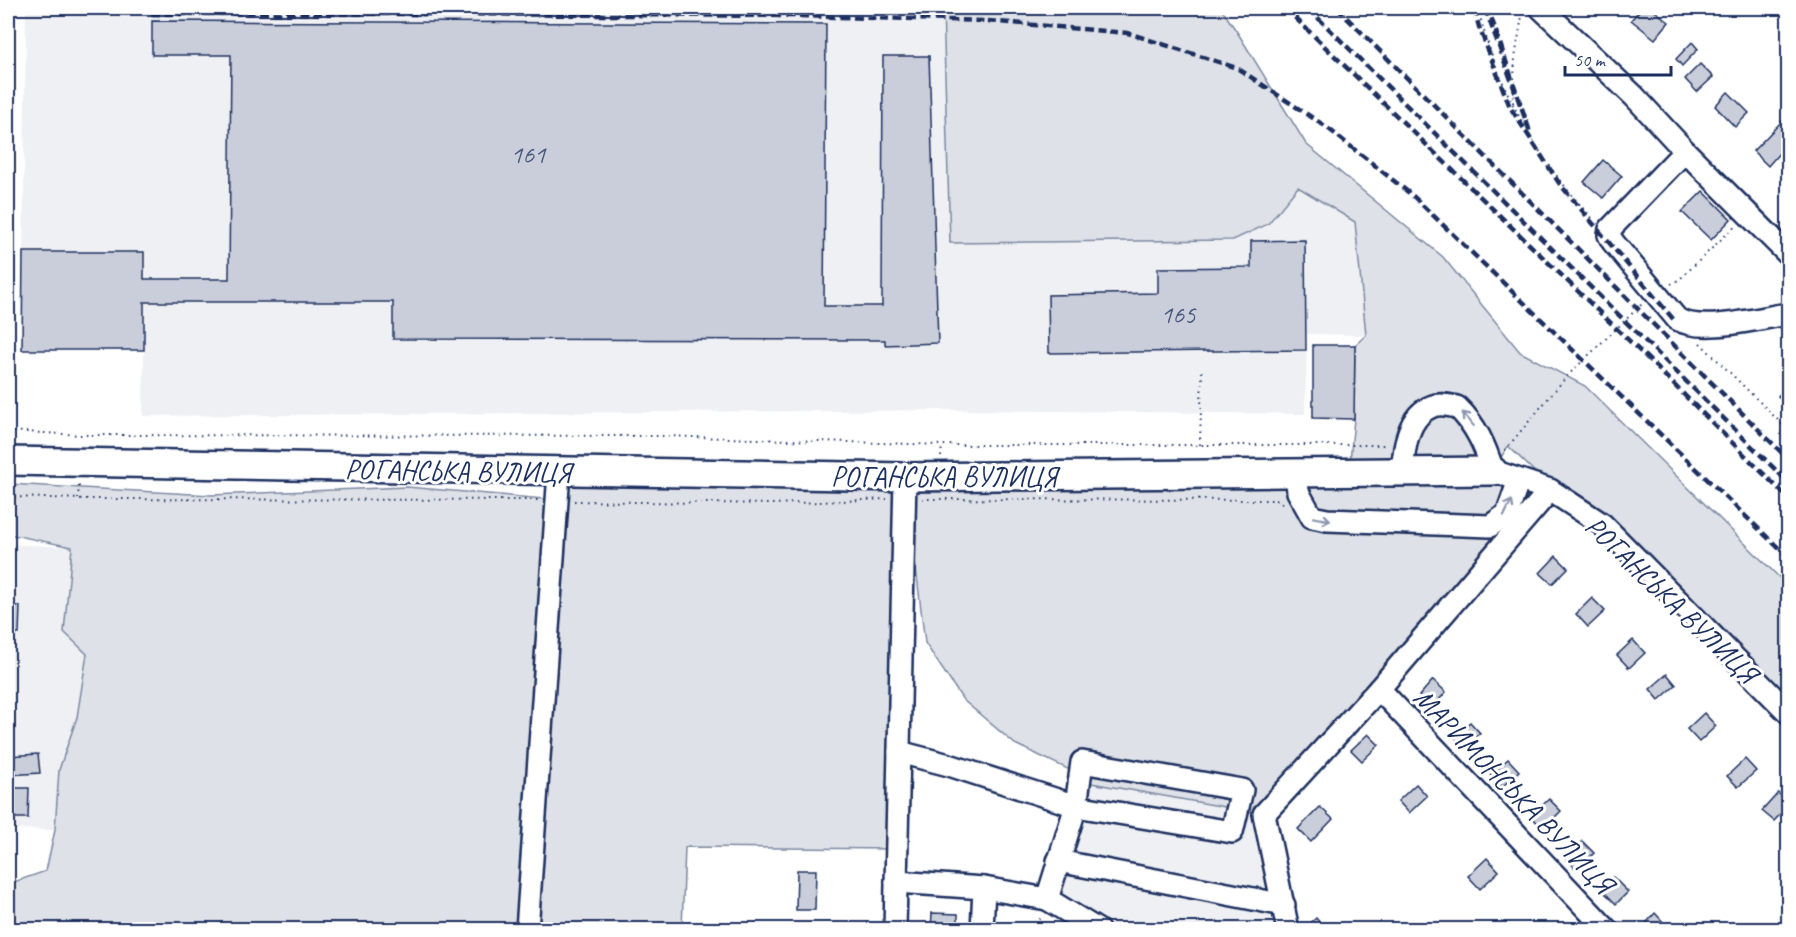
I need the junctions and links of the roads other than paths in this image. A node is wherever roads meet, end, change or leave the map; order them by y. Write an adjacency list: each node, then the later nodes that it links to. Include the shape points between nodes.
1 (1541, 8): 2 (street, via 1634,96)
2 (1685, 151): 3 (street); 4 (street, via 1610,229 1609,235 1680,321 1695,326 1713,325)
3 (1788, 254)
4 (1788, 314)
5 (8, 461): 7 (main road, РОГАНСЬКА ВУЛИЦЯ)
6 (1493, 471): 9 (main road, РОГАНСЬКА ВУЛИЦЯ); 9 (street, one-way to 9, via 1470,419 1458,406 1434,405 1416,418 1404,445); 10 (street, РОГАНСЬКА ВУЛИЦЯ)
7 (559, 472): 11 (main road, РОГАНСЬКА ВУЛИЦЯ); 22 (street)
8 (1296, 472): 9 (main road, РОГАНСЬКА ВУЛИЦЯ); 10 (street, one-way to 10, via 1298,492 1312,517 1490,526 1507,514); 11 (main road, РОГАНСЬКА ВУЛИЦЯ)
9 (1402, 472)
10 (1519, 480): 12 (street, РОГАНСЬКА ВУЛИЦЯ)
11 (905, 488): 15 (street)
12 (1550, 490): 13 (street); 14 (street, РОГАНСЬКА ВУЛИЦЯ, via 1602,524)
13 (1379, 689): 21 (street, via 1264,814); 27 (street, МАРИМОНСЬКА ВУЛИЦЯ)
14 (1788, 712)
15 (899, 752): 16 (street); 18 (street)
16 (1076, 806): 16 (street, via 1232,832 1242,790 1082,762); 17 (street)
17 (1058, 861): 20 (street); 21 (street)
18 (896, 882): 19 (street); 23 (street)
19 (984, 888): 20 (street); 24 (street)
20 (1047, 899): 25 (street)
21 (1284, 905): 26 (street)
22 (527, 930)
23 (895, 930)
24 (982, 930)
25 (1098, 930)
26 (1288, 930)
27 (1607, 930)

